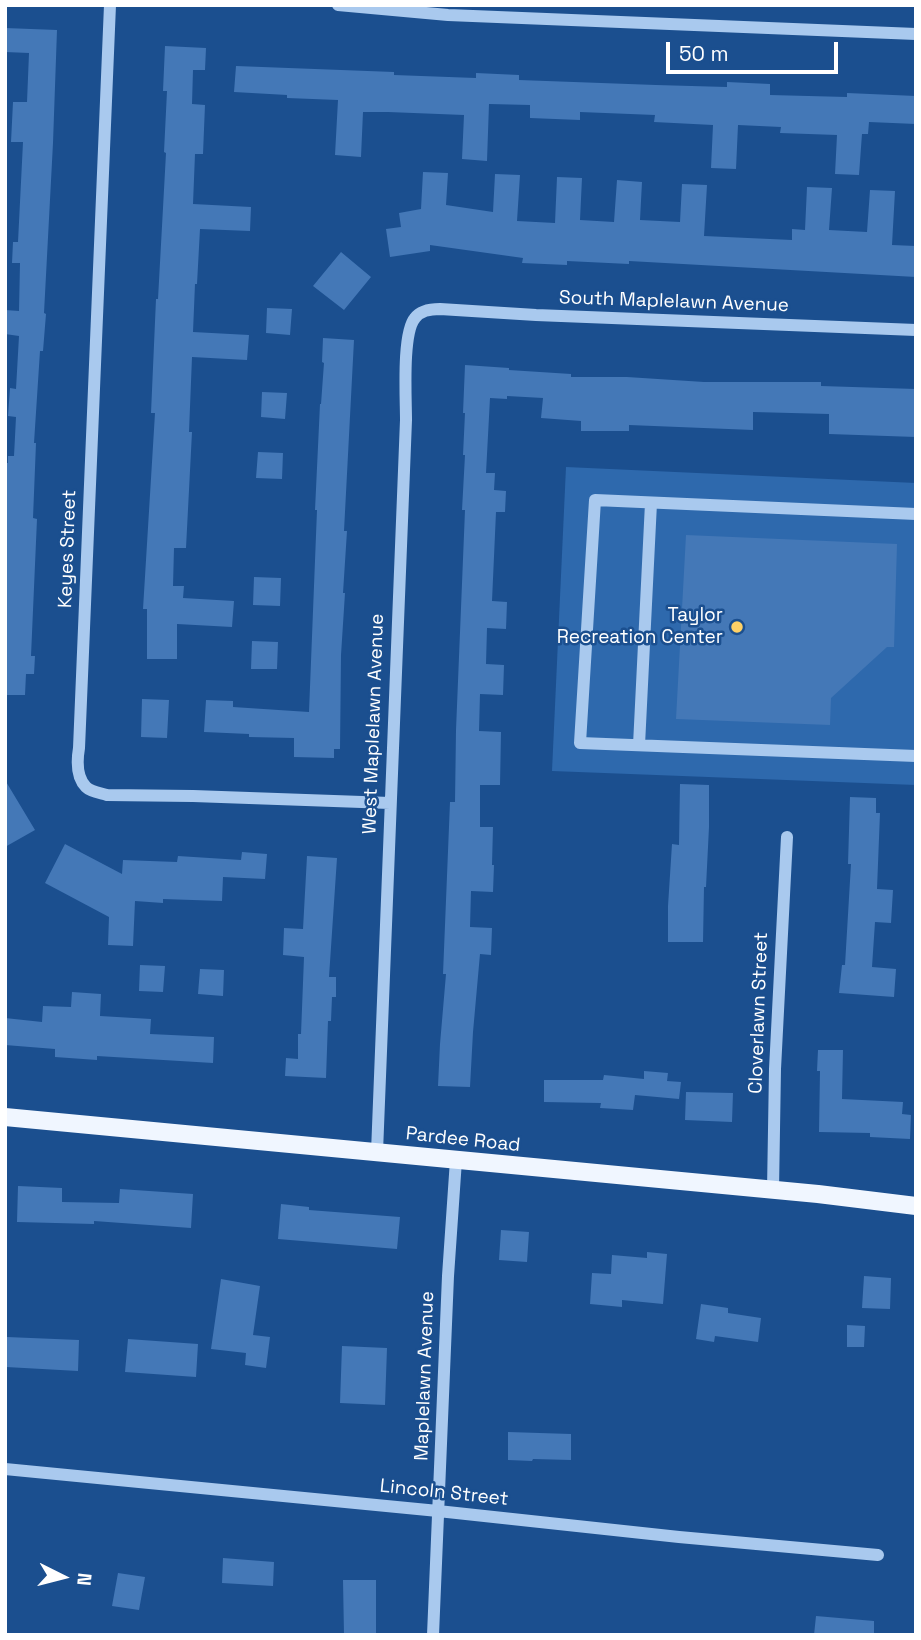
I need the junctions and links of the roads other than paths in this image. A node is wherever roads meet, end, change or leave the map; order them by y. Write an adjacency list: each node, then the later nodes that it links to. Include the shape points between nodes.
1 (110, 5): 10 (street, Keyes Street, via 79,772 86,787 107,795)
2 (338, 5): 3 (street, via 448,15)
3 (916, 34)
4 (430, 309): 5 (street, South Maplelawn Avenue); 10 (street, West Maplelawn Avenue, via 416,316 407,342)
5 (916, 330)
6 (651, 503): 7 (street); 8 (street); 8 (street, via 595,500 580,743)
7 (916, 514)
8 (639, 746): 9 (street)
9 (916, 756)
10 (390, 803): 13 (street, West Maplelawn Avenue)
11 (787, 837): 15 (street, Cloverlawn Street)
12 (5, 1117): 13 (main road, Pardee Road)
13 (377, 1152): 14 (main road, Pardee Road)
14 (456, 1160): 15 (main road, Pardee Road); 18 (street, Maplelawn Avenue)
15 (773, 1190): 16 (main road, Pardee Road)
16 (916, 1206)
17 (5, 1469): 18 (street, Lincoln Street)
18 (438, 1511): 19 (street, Lincoln Street); 20 (street, Maplelawn Avenue)
19 (878, 1555)
20 (433, 1635)

